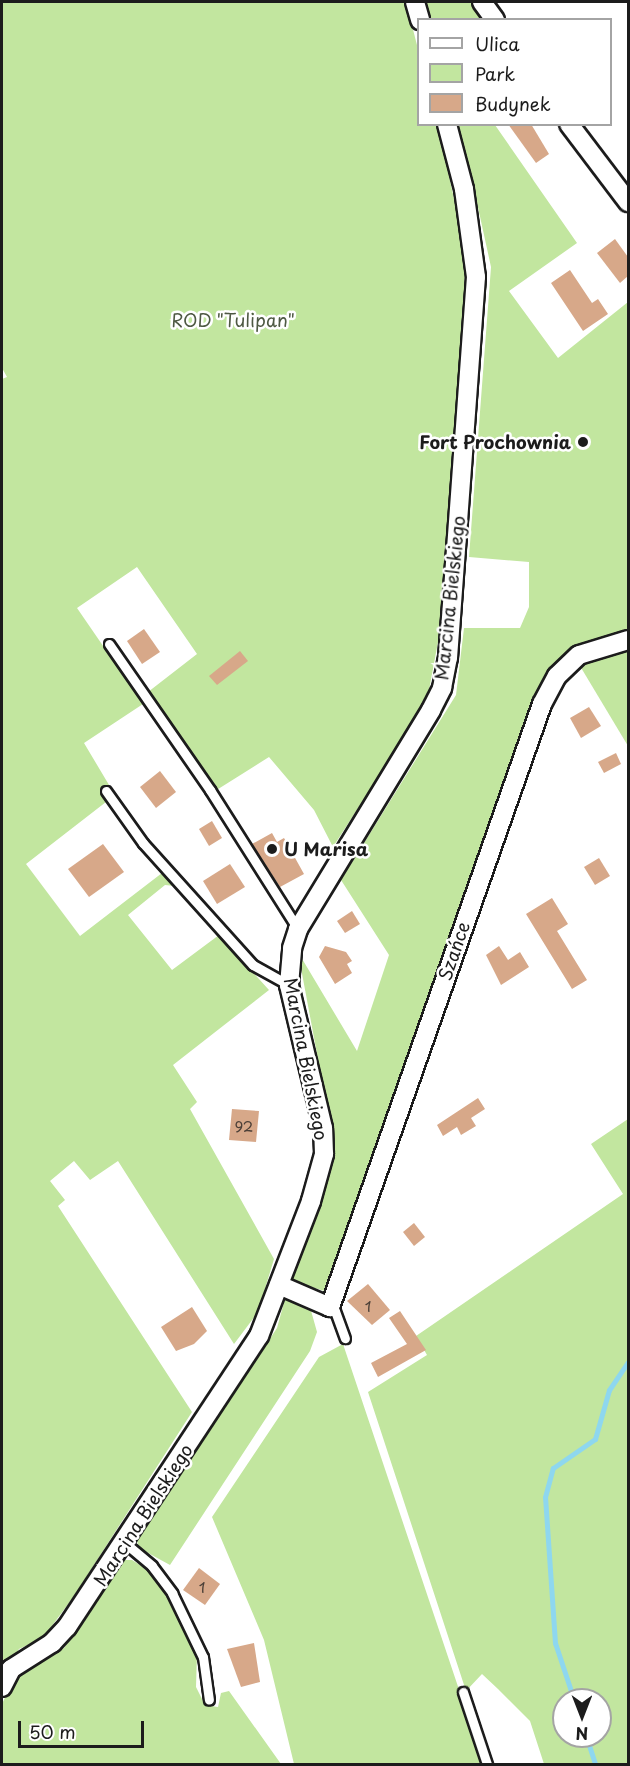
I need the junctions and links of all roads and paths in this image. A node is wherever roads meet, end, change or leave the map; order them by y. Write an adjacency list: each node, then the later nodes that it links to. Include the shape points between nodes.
1 (415, 2): 3 (street)
2 (482, 2): 4 (street)
3 (419, 18)
4 (494, 18)
5 (448, 126): 11 (street, Marcina Bielskiego, via 464,189 476,277 448,658 442,688 411,747)
6 (571, 126): 7 (street)
7 (628, 202)
8 (628, 639): 14 (street, Szańce, via 579,655 557,676 542,704)
9 (109, 644): 11 (lane, via 210,790)
10 (106, 791): 12 (lane, via 143,843 253,965)
11 (298, 928): 12 (street, Marcina Bielskiego)
12 (289, 986): 13 (street, Marcina Bielskiego, via 321,1112 324,1154)
13 (279, 1285): 14 (street); 16 (street, Marcina Bielskiego, via 259,1336)
14 (330, 1307): 15 (lane)
15 (345, 1338)
16 (125, 1543): 17 (street, Marcina Bielskiego, via 67,1627 52,1643 11,1669); 19 (lane, via 152,1566 172,1593 203,1657)
17 (2, 1687)
18 (463, 1692): 20 (lane)
19 (209, 1700)
20 (487, 1764)

